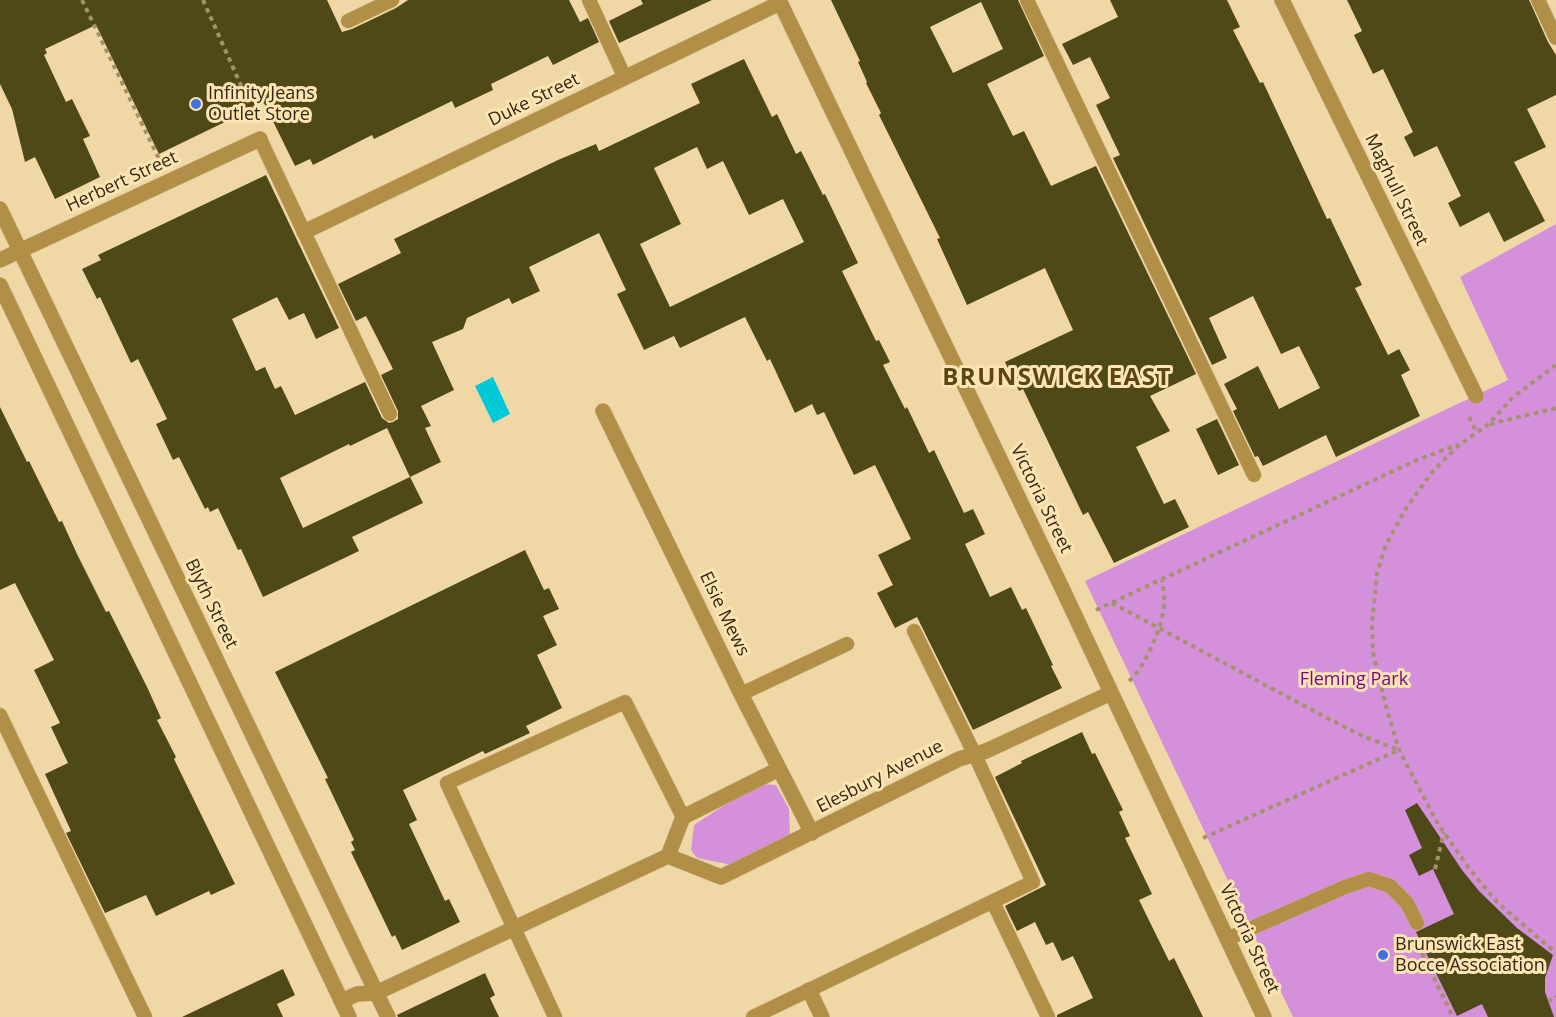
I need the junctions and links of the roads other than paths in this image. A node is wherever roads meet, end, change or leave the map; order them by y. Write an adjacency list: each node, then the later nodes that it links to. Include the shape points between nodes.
1 (392, 0): 7 (lane)
2 (589, 0): 9 (lane)
3 (1027, 0): 19 (lane)
4 (1282, 0): 16 (street, Maghull Street)
5 (1538, 0): 8 (lane)
6 (779, 2): 9 (street, Duke Street); 22 (street, Victoria Street)
7 (348, 21)
8 (1556, 38)
9 (625, 78): 12 (street, Duke Street)
10 (260, 139): 12 (lane); 13 (street, Herbert Street)
11 (0, 209): 13 (street, Blyth Street)
12 (304, 232): 18 (lane)
13 (20, 251): 14 (street, Herbert Street); 35 (street, Blyth Street)
14 (0, 260)
15 (0, 285): 36 (street)
16 (1476, 396)
17 (603, 411): 23 (street, Elsie Mews)
18 (390, 414)
19 (1254, 475)
20 (914, 631): 25 (lane)
21 (847, 644): 23 (lane)
22 (1111, 693): 25 (street, Elesbury Avenue); 33 (street, Victoria Street)
23 (741, 694): 26 (street, Elsie Mews)
24 (0, 715): 37 (lane)
25 (975, 755): 28 (street, Elesbury Avenue, via 959,759); 30 (lane, via 1033,882)
26 (779, 768): 27 (street); 28 (street, Elsie Mews)
27 (683, 817): 29 (street); 32 (lane, via 625,702 447,783)
28 (812, 833): 29 (street, Elesbury Avenue, via 721,877)
29 (668, 856): 32 (street)
30 (993, 902): 34 (lane); 43 (lane)
31 (1417, 923): 33 (lane, via 1407,903 1390,886 1369,879)
32 (513, 928): 35 (street); 40 (lane)
33 (1227, 939): 44 (street, Victoria Street)
34 (809, 990): 41 (lane); 42 (street)
35 (376, 993): 36 (street, via 357,994); 39 (street, Blyth Street)
36 (342, 1001): 38 (street)
37 (145, 1017)
38 (349, 1017)
39 (388, 1017)
40 (555, 1017)
41 (753, 1017)
42 (822, 1017)
43 (1048, 1017)
44 (1264, 1017)

